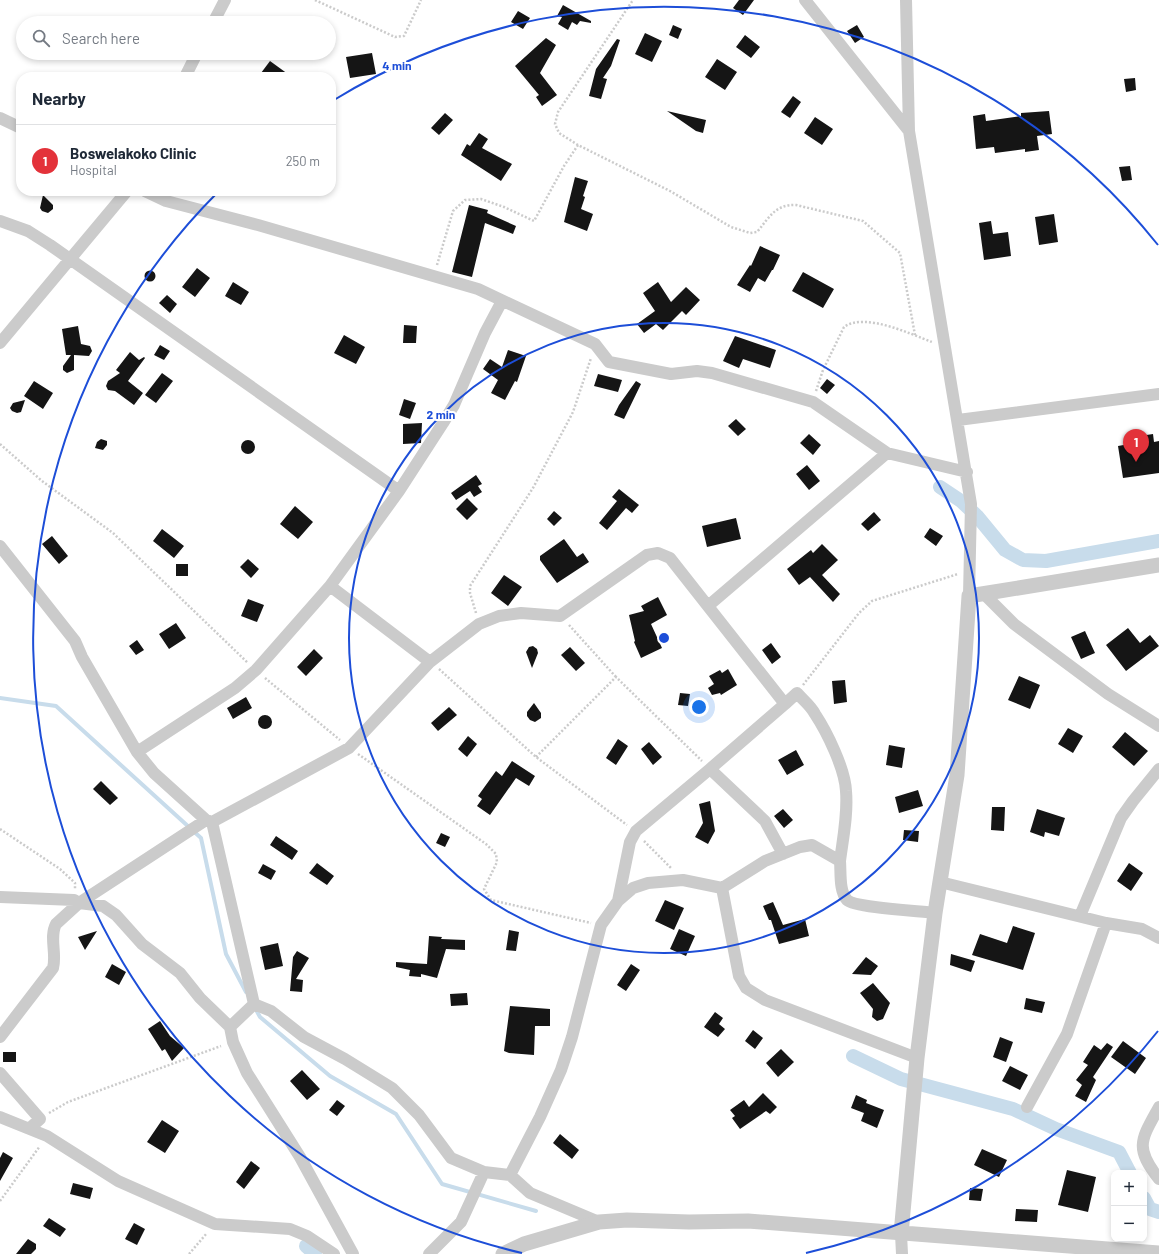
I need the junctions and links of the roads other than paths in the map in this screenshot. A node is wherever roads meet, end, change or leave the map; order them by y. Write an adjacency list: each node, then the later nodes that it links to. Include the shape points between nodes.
1 (225, 0): 4 (street)
2 (805, 0): 9 (street)
3 (906, 0): 9 (street)
4 (217, 16)
5 (194, 60): 6 (street)
6 (188, 72)
7 (0, 118): 8 (street)
8 (16, 126)
9 (908, 131): 17 (street)
10 (123, 196): 13 (street)
11 (155, 196): 14 (street, via 166,202 258,224 478,289)
12 (0, 220): 13 (street, via 28,231)
13 (69, 260): 15 (street); 20 (street)
14 (502, 301): 18 (street, via 595,344 609,362 671,374 697,371 712,373 814,402); 20 (street, via 485,333 454,405)
15 (0, 343)
16 (1159, 394): 17 (street)
17 (958, 420): 19 (street)
18 (887, 453): 19 (street); 25 (street)
19 (967, 472): 24 (street, via 972,504 970,570)
20 (399, 491): 23 (street)
21 (0, 546): 29 (street, via 75,641)
22 (1159, 565): 24 (street)
23 (330, 586): 26 (street); 29 (street, via 256,670 235,688)
24 (976, 594): 28 (street, via 1108,694); 35 (street, via 957,775)
25 (708, 606): 26 (street, via 670,558 658,553 647,555 560,616 521,613 498,616 479,624); 27 (street)
26 (430, 662): 32 (street, via 349,748)
27 (785, 704): 30 (street); 34 (street, via 797,693 814,712 837,758 846,789 846,814)
28 (1159, 726)
29 (137, 752): 32 (street, via 154,773)
30 (710, 769): 33 (street, via 765,821); 38 (street, via 636,831 630,842)
31 (1159, 769): 41 (street, via 1121,818)
32 (209, 821): 39 (street); 44 (street)
33 (783, 854): 34 (street, via 812,845); 36 (street, via 764,861)
34 (840, 861): 40 (street, via 842,891 848,900 861,905)
35 (940, 882): 40 (street); 41 (street)
36 (722, 888): 38 (street, via 683,880 648,882 633,888); 47 (street, via 739,976 746,988 764,1000)
37 (0, 897): 39 (street)
38 (618, 901): 54 (street, via 601,925 561,1070)
39 (77, 902): 45 (street, via 103,906 116,915 142,944 180,973 200,998); 46 (street, via 53,928 53,968)
40 (935, 913): 47 (street)
41 (1080, 916): 42 (street)
42 (1106, 923): 43 (street, via 1142,929); 49 (street, via 1067,1034)
43 (1159, 938)
44 (254, 1004): 45 (street); 53 (street, via 271,1010 304,1037 392,1088 419,1115 451,1158)
45 (237, 1021): 60 (street, via 233,1042 247,1073 300,1157)
46 (0, 1037)
47 (917, 1058): 57 (street)
48 (0, 1073): 52 (street, via 40,1119)
49 (1027, 1107)
50 (1159, 1107): 55 (street, via 1144,1136 1142,1150 1147,1164)
51 (0, 1117): 52 (street)
52 (30, 1128): 59 (street, via 118,1181 215,1224 290,1229 308,1236)
53 (484, 1172): 54 (street); 61 (street, via 461,1222)
54 (510, 1175): 56 (street, via 530,1193)
55 (1159, 1179)
56 (599, 1222): 57 (street, via 748,1221); 62 (street, via 524,1244)
57 (901, 1234): 58 (street, via 1084,1245); 63 (street)
58 (1159, 1253)
59 (334, 1254)
60 (353, 1254)
61 (429, 1254)
62 (503, 1254)
63 (902, 1254)

